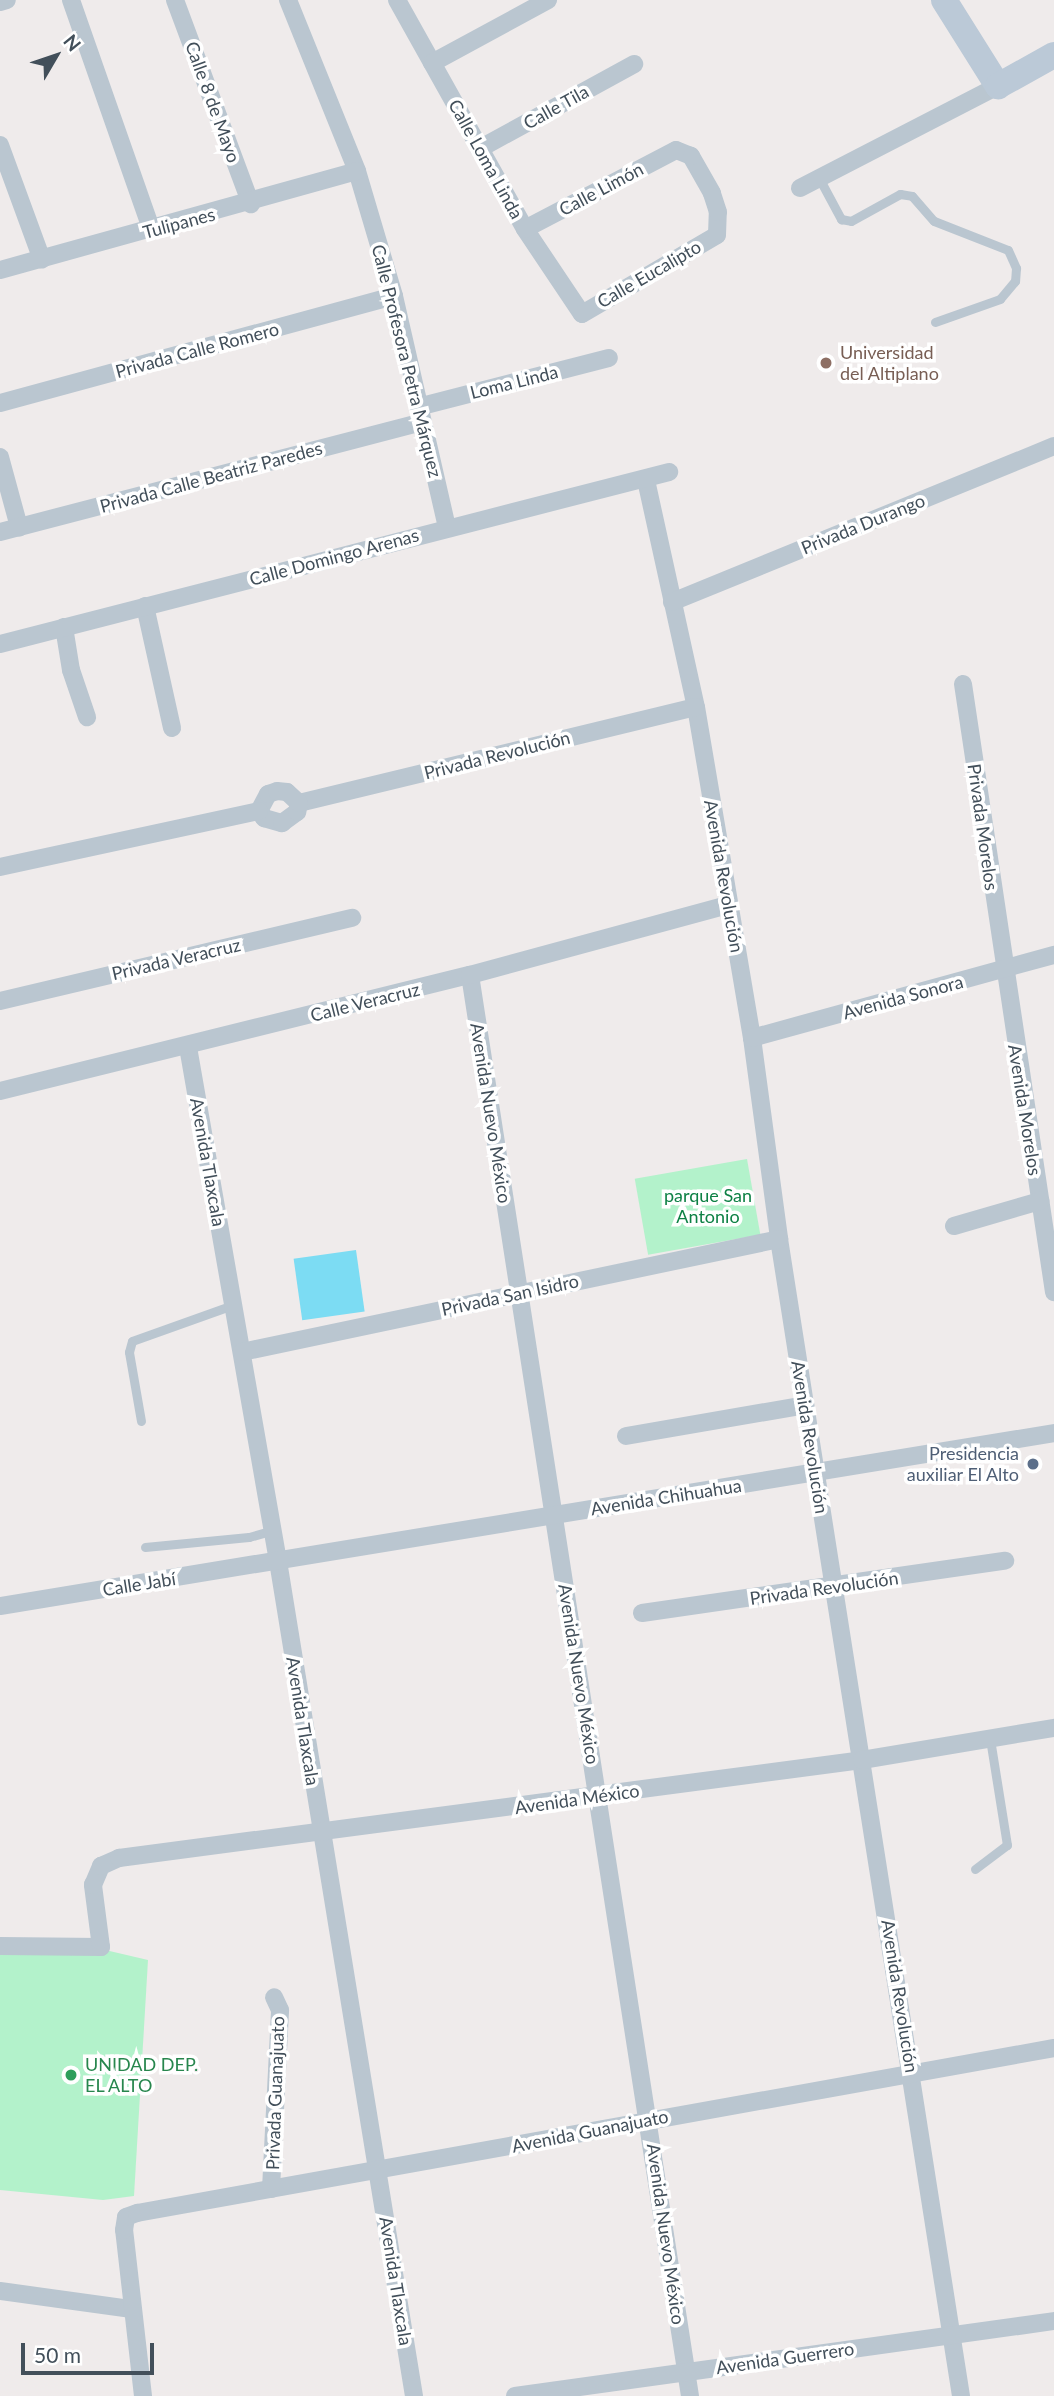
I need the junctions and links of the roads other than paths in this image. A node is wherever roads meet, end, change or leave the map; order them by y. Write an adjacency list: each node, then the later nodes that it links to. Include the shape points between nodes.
1 (7, 0): 8 (street)
2 (71, 0): 19 (street)
3 (175, 0): 18 (street, Calle 8 de Mayo)
4 (288, 0): 15 (street, Calle Profesora Petra Márquez)
5 (397, 0): 10 (street, Calle Loma Linda)
6 (548, 0): 10 (street)
7 (944, 0): 12 (street)
8 (0, 2)
9 (1054, 55): 12 (street)
10 (432, 64): 14 (street, Calle Loma Linda)
11 (634, 64): 14 (street, Calle Tila)
12 (998, 86): 16 (street)
13 (0, 145): 22 (street)
14 (479, 149): 20 (street, Calle Loma Linda)
15 (357, 172): 18 (street, Tulipanes); 24 (street, Calle Profesora Petra Márquez)
16 (819, 178): 17 (street); 26 (lane, via 841,219 851,221 900,194 912,196 934,222 1008,250 1016,268 1015,281 1000,299)
17 (800, 188)
18 (251, 204): 19 (street, Tulipanes)
19 (151, 229): 22 (street, Tulipanes)
20 (525, 229): 21 (street, Calle Limón, via 676,150 691,156 712,192); 25 (street, Calle Loma Linda)
21 (717, 235): 25 (street, Calle Eucalipto)
22 (42, 260): 23 (street, Tulipanes)
23 (0, 270)
24 (394, 296): 28 (street, Privada Calle Romero); 29 (street, Calle Profesora Petra Márquez)
25 (582, 314)
26 (935, 322)
27 (609, 358): 29 (street, Loma Linda)
28 (0, 403)
29 (420, 414): 34 (street, Privada Calle Beatriz Paredes); 35 (street, Calle Profesora Petra Márquez)
30 (1054, 446): 37 (street, Privada Durango)
31 (0, 457): 34 (street)
32 (669, 472): 33 (street, Calle Domingo Arenas)
33 (646, 480): 35 (street, Calle Domingo Arenas); 37 (street, Avenida Revolución)
34 (19, 527): 36 (street, Privada Calle Beatriz Paredes)
35 (447, 527): 38 (street, Calle Domingo Arenas)
36 (0, 532)
37 (672, 602): 42 (street, Avenida Revolución)
38 (145, 606): 39 (street, Calle Domingo Arenas); 44 (street)
39 (65, 627): 40 (street, Calle Domingo Arenas); 43 (street, via 71,670)
40 (0, 644)
41 (962, 684): 51 (street, Privada Morelos)
42 (696, 707): 45 (street, Privada Revolución); 48 (street, Avenida Revolución)
43 (87, 717)
44 (172, 728)
45 (299, 803): 46 (street, Privada Revolución, via 291,819 282,823 264,818); 46 (street, Privada Revolución, via 287,792 277,791 268,794)
46 (259, 811): 47 (street, Privada Revolución)
47 (0, 867)
48 (728, 905): 52 (street, Calle Veracruz); 54 (street, Avenida Revolución)
49 (352, 918): 53 (street, Privada Veracruz)
50 (1054, 955): 51 (street, Avenida Sonora)
51 (1003, 970): 54 (street, Avenida Sonora); 57 (street, Avenida Morelos)
52 (470, 975): 55 (street, Calle Veracruz); 62 (street, Avenida Nuevo México)
53 (0, 1001)
54 (752, 1038): 59 (street, Avenida Revolución)
55 (188, 1047): 56 (street, Calle Veracruz); 63 (street, Avenida Tlaxcala)
56 (0, 1091)
57 (1040, 1201): 58 (street); 60 (street, Avenida Morelos)
58 (954, 1226)
59 (779, 1239): 62 (street, Privada San Isidro); 65 (street, Avenida Revolución)
60 (1052, 1267): 61 (street, Avenida Morelos)
61 (1054, 1292)
62 (518, 1293): 64 (street, Privada San Isidro); 70 (street, Avenida Nuevo México)
63 (233, 1305): 64 (street, Avenida Tlaxcala); 66 (lane, via 132,1341)
64 (242, 1352): 71 (street, Avenida Tlaxcala)
65 (804, 1405): 68 (street); 69 (street, Avenida Revolución)
66 (141, 1421)
67 (1054, 1433): 69 (street, Avenida Chihuahua)
68 (626, 1436)
69 (815, 1473): 70 (street, Avenida Chihuahua); 75 (street, Avenida Revolución)
70 (554, 1516): 74 (street, Avenida Chihuahua); 81 (street, Avenida Nuevo México)
71 (273, 1530): 72 (lane, via 249,1537); 74 (street, Avenida Tlaxcala)
72 (145, 1547)
73 (1005, 1560): 75 (street, Privada Revolución)
74 (278, 1561): 76 (street, Calle Jabí); 82 (street, Avenida Tlaxcala)
75 (834, 1588): 77 (street, Privada Revolución); 80 (street, Avenida Revolución)
76 (0, 1606)
77 (642, 1613)
78 (1054, 1728): 79 (street, Avenida México)
79 (990, 1739): 80 (street, Avenida México); 83 (lane, via 1007,1845)
80 (862, 1760): 81 (street, Avenida México); 87 (street, Avenida Revolución)
81 (598, 1797): 82 (street, Avenida México); 88 (street, Avenida Nuevo México)
82 (320, 1832): 84 (street, Avenida México, via 119,1858 101,1866 93,1885 102,1947); 89 (street, Avenida Tlaxcala)
83 (975, 1870)
84 (0, 1946)
85 (274, 1997): 90 (street, Privada Guanajuato, via 280,2010)
86 (1054, 2048): 87 (street, Avenida Guanajuato)
87 (912, 2075): 88 (street, Avenida Guanajuato); 94 (street, Avenida Revolución)
88 (649, 2119): 89 (street, Avenida Guanajuato); 95 (street, Avenida Nuevo México)
89 (378, 2172): 90 (street, Avenida Guanajuato); 97 (street, Avenida Tlaxcala)
90 (271, 2189): 92 (street, Avenida Guanajuato, via 126,2217)
91 (0, 2291): 92 (street)
92 (132, 2309): 96 (street)
93 (1054, 2321): 94 (street, Avenida Guerrero)
94 (952, 2335): 95 (street, Avenida Guerrero); 100 (street, Avenida Revolución)
95 (686, 2372): 98 (street, Avenida Guerrero); 99 (street, Avenida Nuevo México)
96 (143, 2396)
97 (414, 2396)
98 (515, 2396)
99 (690, 2396)
100 (961, 2396)

